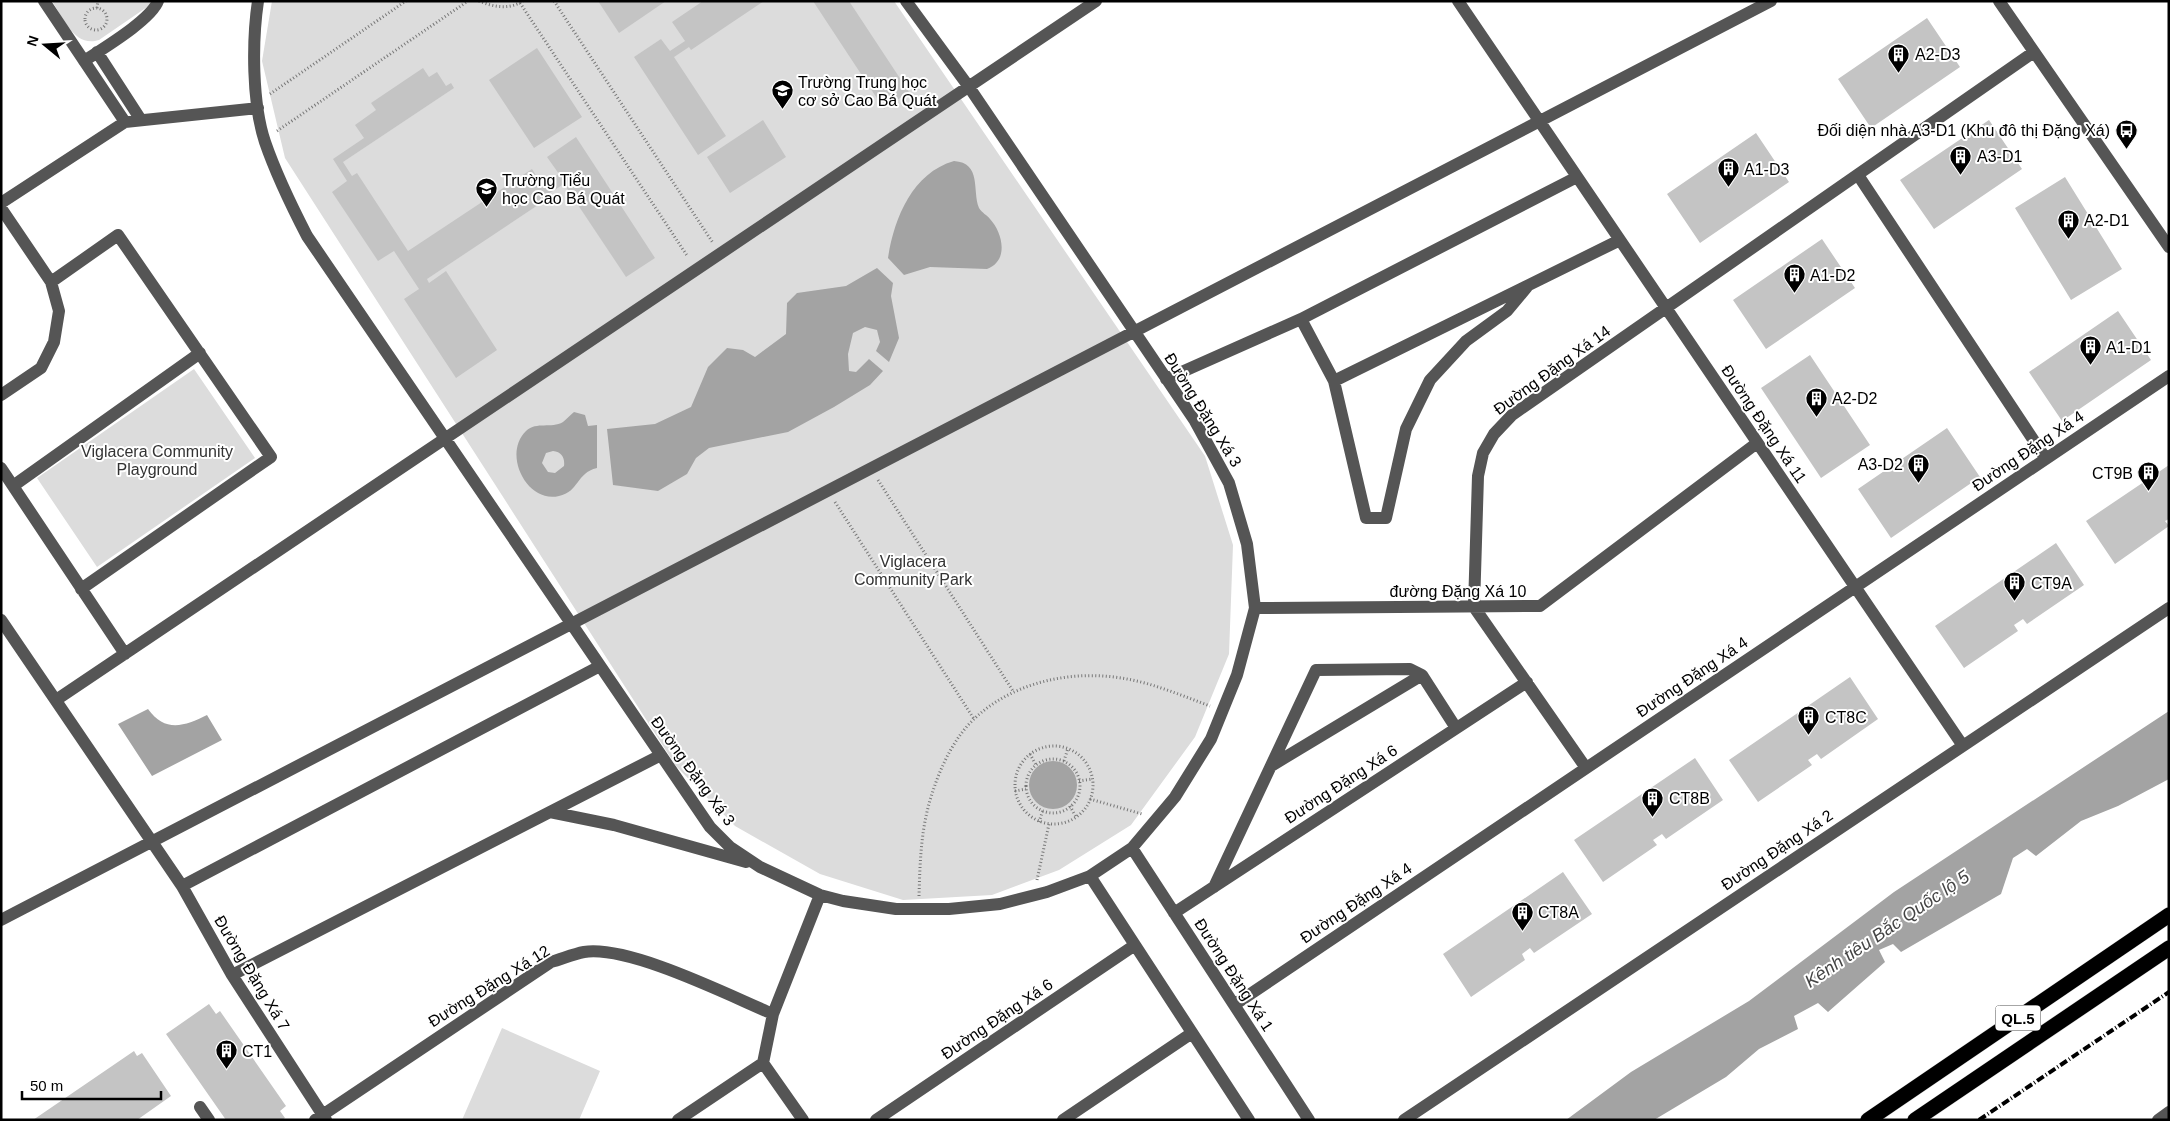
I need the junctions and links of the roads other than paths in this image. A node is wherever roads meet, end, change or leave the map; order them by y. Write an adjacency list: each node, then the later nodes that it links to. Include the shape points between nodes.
1 (44, 1): 11 (street)
2 (158, 1): 9 (street, via 155,9 140,22)
3 (258, 1): 13 (street, Đường Đặng Xá 3, via 255,68)
4 (906, 1): 12 (street, Đường Đặng Xá 3)
5 (1096, 1): 12 (street)
6 (1458, 1): 15 (street, Đường Đặng Xá 11)
7 (1771, 1): 15 (street)
8 (2000, 1): 10 (street)
9 (96, 52): 11 (street); 14 (street)
10 (2034, 52): 17 (street, Đường Đặng Xá 14); 22 (street)
11 (84, 61): 16 (street)
12 (969, 87): 27 (street, Đường Đặng Xá 3); 33 (street)
13 (258, 105): 14 (street); 33 (street, Đường Đặng Xá 3, via 264,140 307,236)
14 (141, 120): 16 (street)
15 (1539, 121): 18 (street, Đường Đặng Xá 11); 27 (street)
16 (125, 122): 19 (street)
17 (1858, 175): 25 (street, Đường Đặng Xá 14); 35 (street)
18 (1577, 176): 21 (street, Đường Đặng Xá 11); 26 (street)
19 (1, 203)
20 (1, 208): 23 (street)
21 (1620, 240): 24 (street); 25 (street, Đường Đặng Xá 11)
22 (2169, 248)
23 (51, 282): 28 (street, via 118,235); 32 (street, via 59,311 54,342 41,368)
24 (1527, 287): 31 (street); 31 (street, via 1507,311 1466,341 1430,380 1406,428 1386,518 1366,518)
25 (1666, 308): 34 (street, Đường Đặng Xá 11); 40 (street, Đường Đặng Xá 14, via 1512,415 1494,434 1483,453 1478,476)
26 (1301, 318): 30 (street); 31 (street)
27 (1135, 333): 30 (street, Đường Đặng Xá 3); 44 (street)
28 (200, 353): 37 (street); 39 (street, via 271,457)
29 (2169, 376): 35 (street, Đường Đặng Xá 4)
30 (1166, 379): 41 (street, Đường Đặng Xá 3, via 1195,421 1229,484 1247,544)
31 (1334, 381)
32 (1, 395)
33 (445, 438): 44 (street, Đường Đặng Xá 3); 45 (street)
34 (1757, 443): 38 (street, Đường Đặng Xá 11); 40 (street, đường Đặng Xá 10, via 1540,606)
35 (2046, 459): 38 (street, Đường Đặng Xá 4)
36 (1, 468): 37 (street)
37 (13, 486): 39 (street)
38 (1855, 587): 51 (street, Đường Đặng Xá 11); 54 (street, Đường Đặng Xá 4)
39 (82, 589): 45 (street)
40 (1474, 607): 41 (street, đường Đặng Xá 10); 48 (street)
41 (1255, 608): 57 (street, Đường Đặng Xá 3, via 1237,675 1211,739 1175,797)
42 (2169, 608): 51 (street, Đường Đặng Xá 2)
43 (1, 620): 49 (street, Đường Đặng Xá 7)
44 (571, 624): 46 (street, Đường Đặng Xá 3); 56 (street)
45 (124, 654): 49 (street)
46 (600, 666): 52 (street, Đường Đặng Xá 3); 60 (street)
47 (1422, 675): 50 (street); 53 (street); 53 (street, via 1410,669 1316,670)
48 (1526, 682): 50 (street, Đường Đặng Xá 6); 54 (street)
49 (56, 700): 56 (street, Đường Đặng Xá 7)
50 (1456, 728): 61 (street, Đường Đặng Xá 6)
51 (1963, 746): 83 (street, Đường Đặng Xá 2)
52 (661, 755): 55 (street); 58 (street, Đường Đặng Xá 3, via 710,827 730,847)
53 (1271, 766): 61 (street)
54 (1586, 768): 69 (street, Đường Đặng Xá 4)
55 (550, 812): 58 (street, via 614,825); 68 (street)
56 (152, 842): 60 (street, Đường Đặng Xá 7); 65 (street)
57 (1132, 848): 59 (street, Đường Đặng Xá 3); 63 (street, Đường Đặng Xá 1)
58 (760, 867): 62 (street, Đường Đặng Xá 3)
59 (1090, 876): 62 (street, Đường Đặng Xá 3, via 1000,904 949,909 896,909); 66 (street)
60 (182, 886): 68 (street, Đường Đặng Xá 7)
61 (1214, 887): 63 (street, Đường Đặng Xá 6)
62 (820, 895): 70 (street)
63 (1174, 913): 69 (street, Đường Đặng Xá 1)
64 (2169, 915): 84 (highway, QL.5)
65 (1, 920)
66 (1135, 945): 71 (street); 79 (street, Đường Đặng Xá 6)
67 (2169, 948): 85 (highway, QL.5)
68 (232, 976): 75 (street, Đường Đặng Xá 7)
69 (1234, 1005): 82 (street, Đường Đặng Xá 1)
70 (773, 1014): 72 (street); 75 (street, Đường Đặng Xá 12, via 660,966 622,954 585,952 551,962)
71 (1192, 1033): 80 (street); 81 (street)
72 (763, 1064): 77 (street); 78 (street)
73 (200, 1107): 76 (street)
74 (2169, 1112): 86 (street)
75 (321, 1118)
76 (209, 1120)
77 (678, 1120)
78 (803, 1120)
79 (876, 1120)
80 (1063, 1120)
81 (1249, 1120)
82 (1310, 1120)
83 (1404, 1120)
84 (1868, 1120)
85 (1915, 1120)
86 (2158, 1120)

